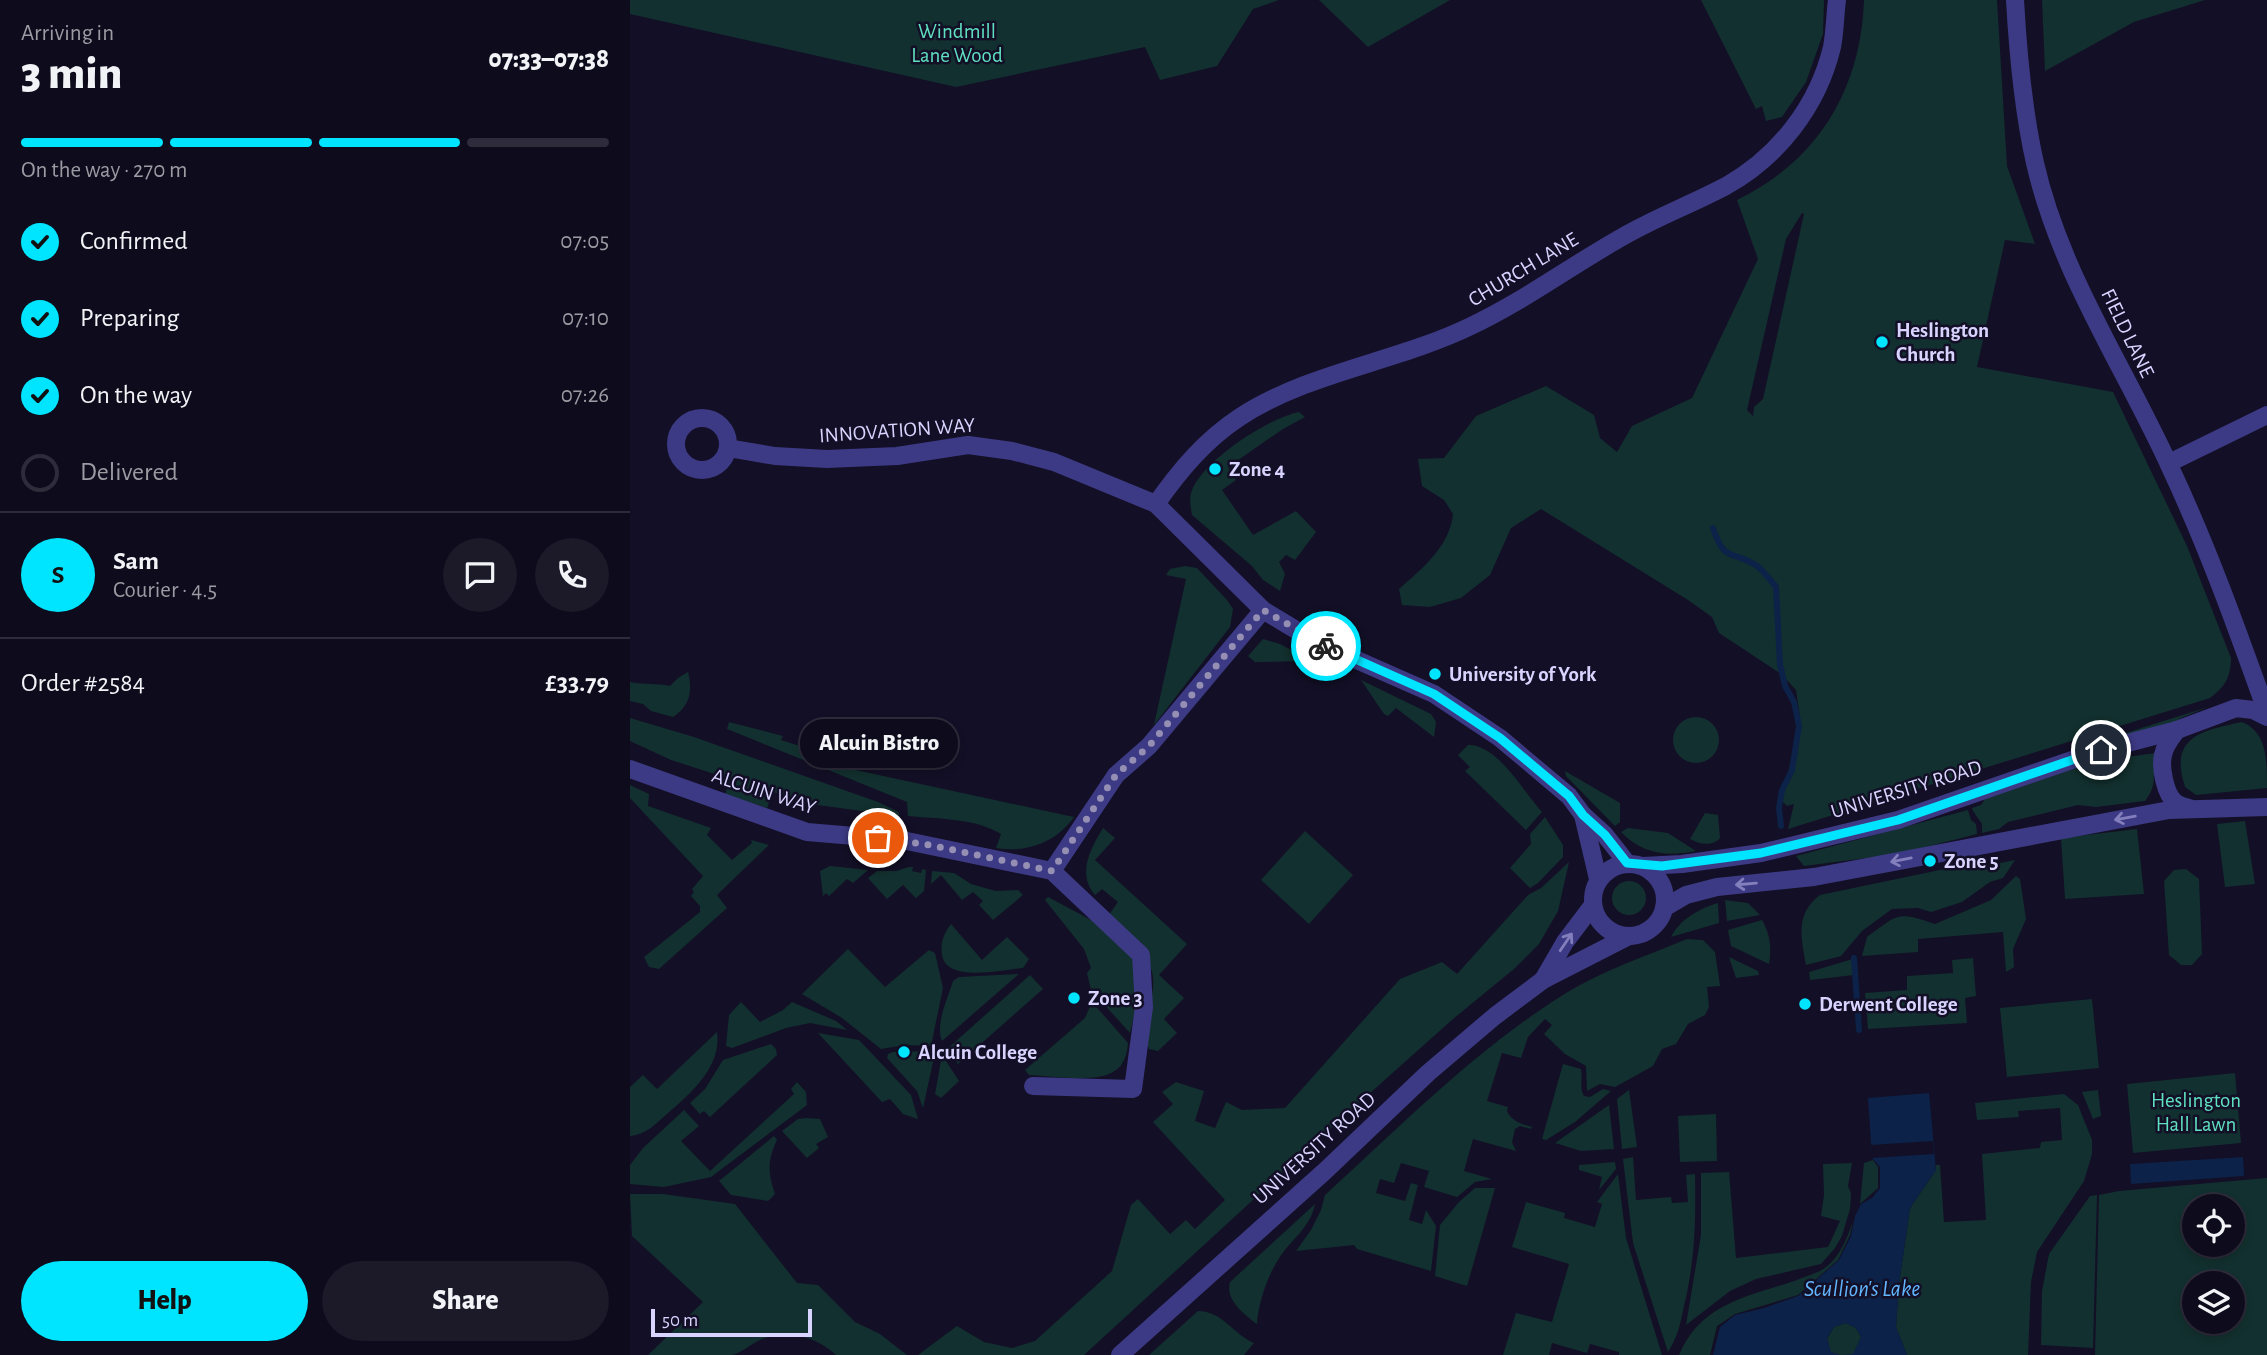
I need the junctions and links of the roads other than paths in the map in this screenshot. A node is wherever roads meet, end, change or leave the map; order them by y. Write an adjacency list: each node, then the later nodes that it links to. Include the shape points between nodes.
1 (1837, 0): 6 (street, CHURCH LANE, via 1832,47 1819,85 1808,108 1763,162 1726,186 1618,239 1471,327 1307,385 1239,417 1201,447)
2 (2015, 0): 5 (street, FIELD LANE, via 2018,59 2035,163 2048,205 2097,327)
3 (2267, 415): 5 (street)
4 (728, 448): 6 (street, INNOVATION WAY, via 827,459 897,456 968,444 1054,462)
5 (2169, 463): 8 (street, FIELD LANE, via 2209,552)
6 (1156, 504): 7 (street, INNOVATION WAY)
7 (1263, 610): 15 (street, INNOVATION WAY, via 1316,642 1445,701 1542,772); 17 (street, via 1149,746 1116,775)
8 (2252, 672): 9 (street, via 2243,702); 10 (street, FIELD LANE)
9 (2236, 708): 10 (street); 11 (street, UNIVERSITY ROAD)
10 (2267, 715)
11 (2177, 730): 14 (street, via 2162,755 2162,769 2170,796); 16 (street, UNIVERSITY ROAD, via 2101,750 1898,820 1761,853 1682,864)
12 (630, 769): 17 (street, ALCUIN WAY, via 807,832 902,840)
13 (2265, 808): 14 (street)
14 (2192, 809): 20 (street, one-way to 20, via 2022,836 1814,877 1717,887 1686,895)
15 (1583, 815): 16 (street, INNOVATION WAY); 18 (street, INNOVATION WAY)
16 (1635, 864): 18 (street, via 1611,868); 20 (street, via 1657,876 1664,891)
17 (1052, 871): 23 (street, via 1141,955 1144,1007 1133,1089)
18 (1598, 879): 19 (street)
19 (1593, 905): 21 (street, via 1599,921 1612,932); 22 (street, UNIVERSITY ROAD, one-way to 19)
20 (1664, 908): 21 (street, via 1649,930)
21 (1629, 936): 22 (street, UNIVERSITY ROAD)
22 (1543, 980): 24 (street, UNIVERSITY ROAD, via 1429,1073)
23 (1033, 1086)
24 (1120, 1355)

